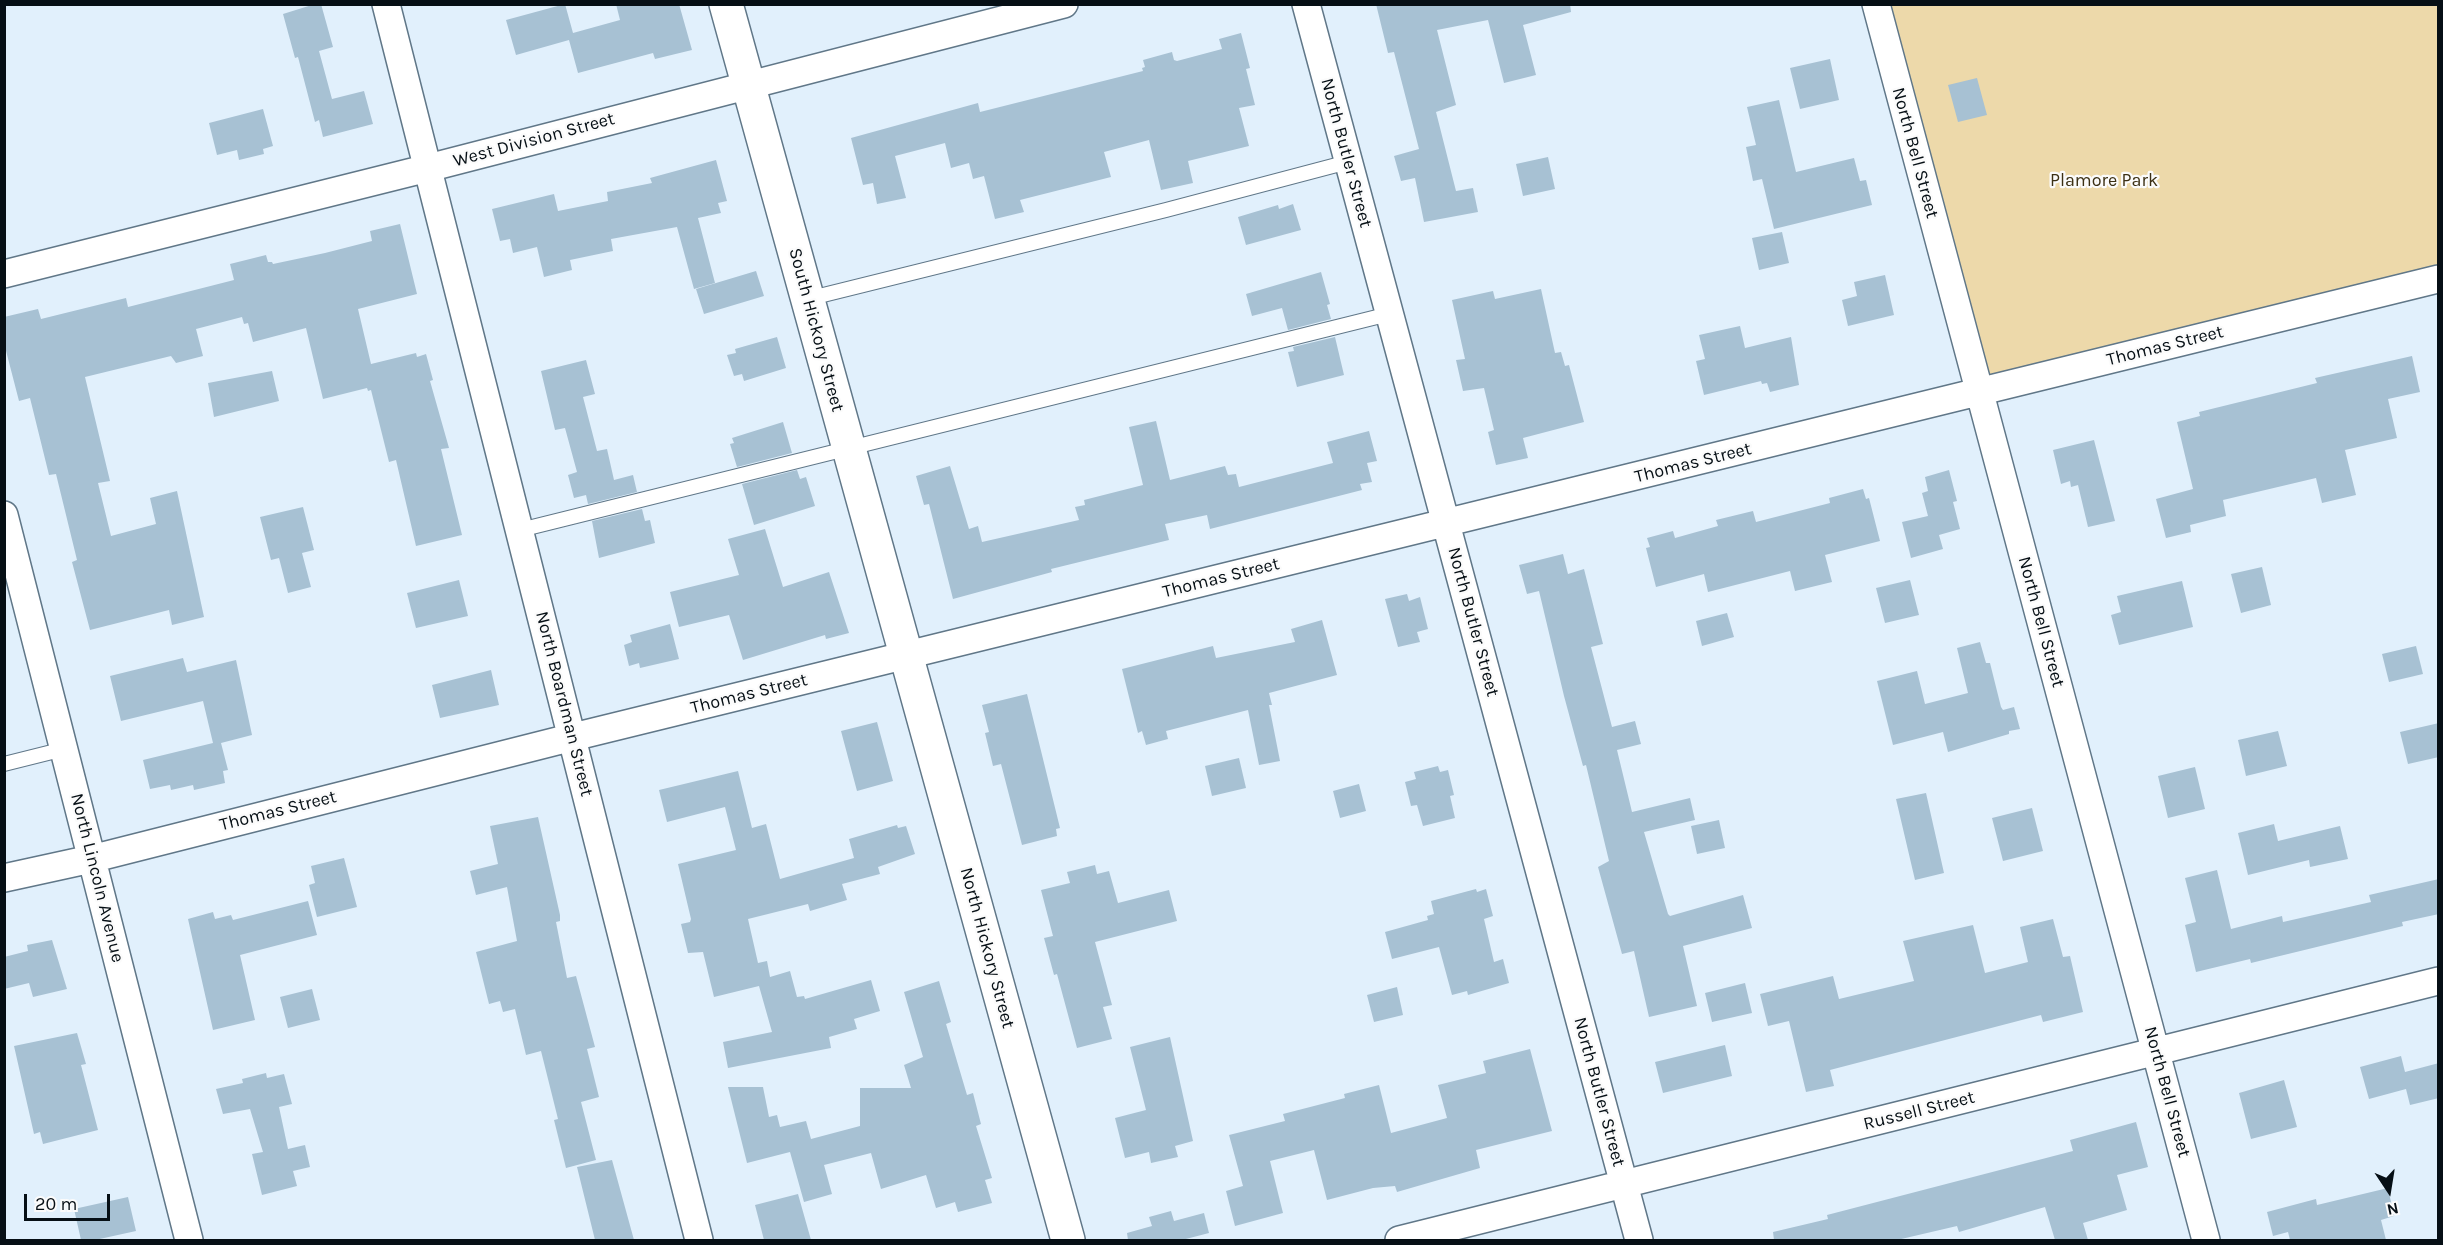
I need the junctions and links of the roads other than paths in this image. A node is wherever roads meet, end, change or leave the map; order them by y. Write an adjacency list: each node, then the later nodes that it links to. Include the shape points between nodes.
1 (386, 4): 9 (street, North Boardman Street)
2 (726, 4): 7 (street, South Hickory Street)
3 (1064, 4): 6 (street, West Division Street)
4 (1306, 4): 8 (street, North Butler Street)
5 (1876, 4): 14 (street, North Bell Street)
6 (1014, 11): 7 (street, West Division Street)
7 (748, 84): 9 (street, West Division Street); 12 (street, South Hickory Street)
8 (1348, 162): 12 (lane); 13 (street, North Butler Street)
9 (428, 168): 10 (street, West Division Street); 18 (street, North Boardman Street)
10 (4, 274)
11 (2439, 279): 14 (street, Thomas Street)
12 (807, 299): 15 (street, South Hickory Street)
13 (1389, 314): 15 (lane); 17 (street, North Butler Street)
14 (1979, 392): 17 (street, Thomas Street); 26 (street, North Bell Street)
15 (848, 447): 18 (lane); 19 (street, South Hickory Street)
16 (4, 515): 21 (street, North Lincoln Avenue)
17 (1446, 523): 19 (street, Thomas Street); 27 (street, North Butler Street)
18 (520, 530): 20 (street, North Boardman Street)
19 (906, 656): 20 (street, Thomas Street); 30 (street, North Hickory Street)
20 (573, 737): 23 (street, Thomas Street); 29 (street, North Boardman Street)
21 (64, 749): 22 (lane); 23 (street, North Lincoln Avenue)
22 (4, 764)
23 (92, 859): 24 (street, Thomas Street); 28 (street, North Lincoln Avenue)
24 (4, 878)
25 (2439, 981): 26 (street, Russell Street)
26 (2156, 1053): 27 (street, Russell Street); 33 (street, North Bell Street)
27 (1624, 1185): 31 (street, Russell Street); 32 (street, North Butler Street)
28 (189, 1240)
29 (699, 1240)
30 (1068, 1240)
31 (1399, 1240)
32 (1639, 1240)
33 (2206, 1240)

